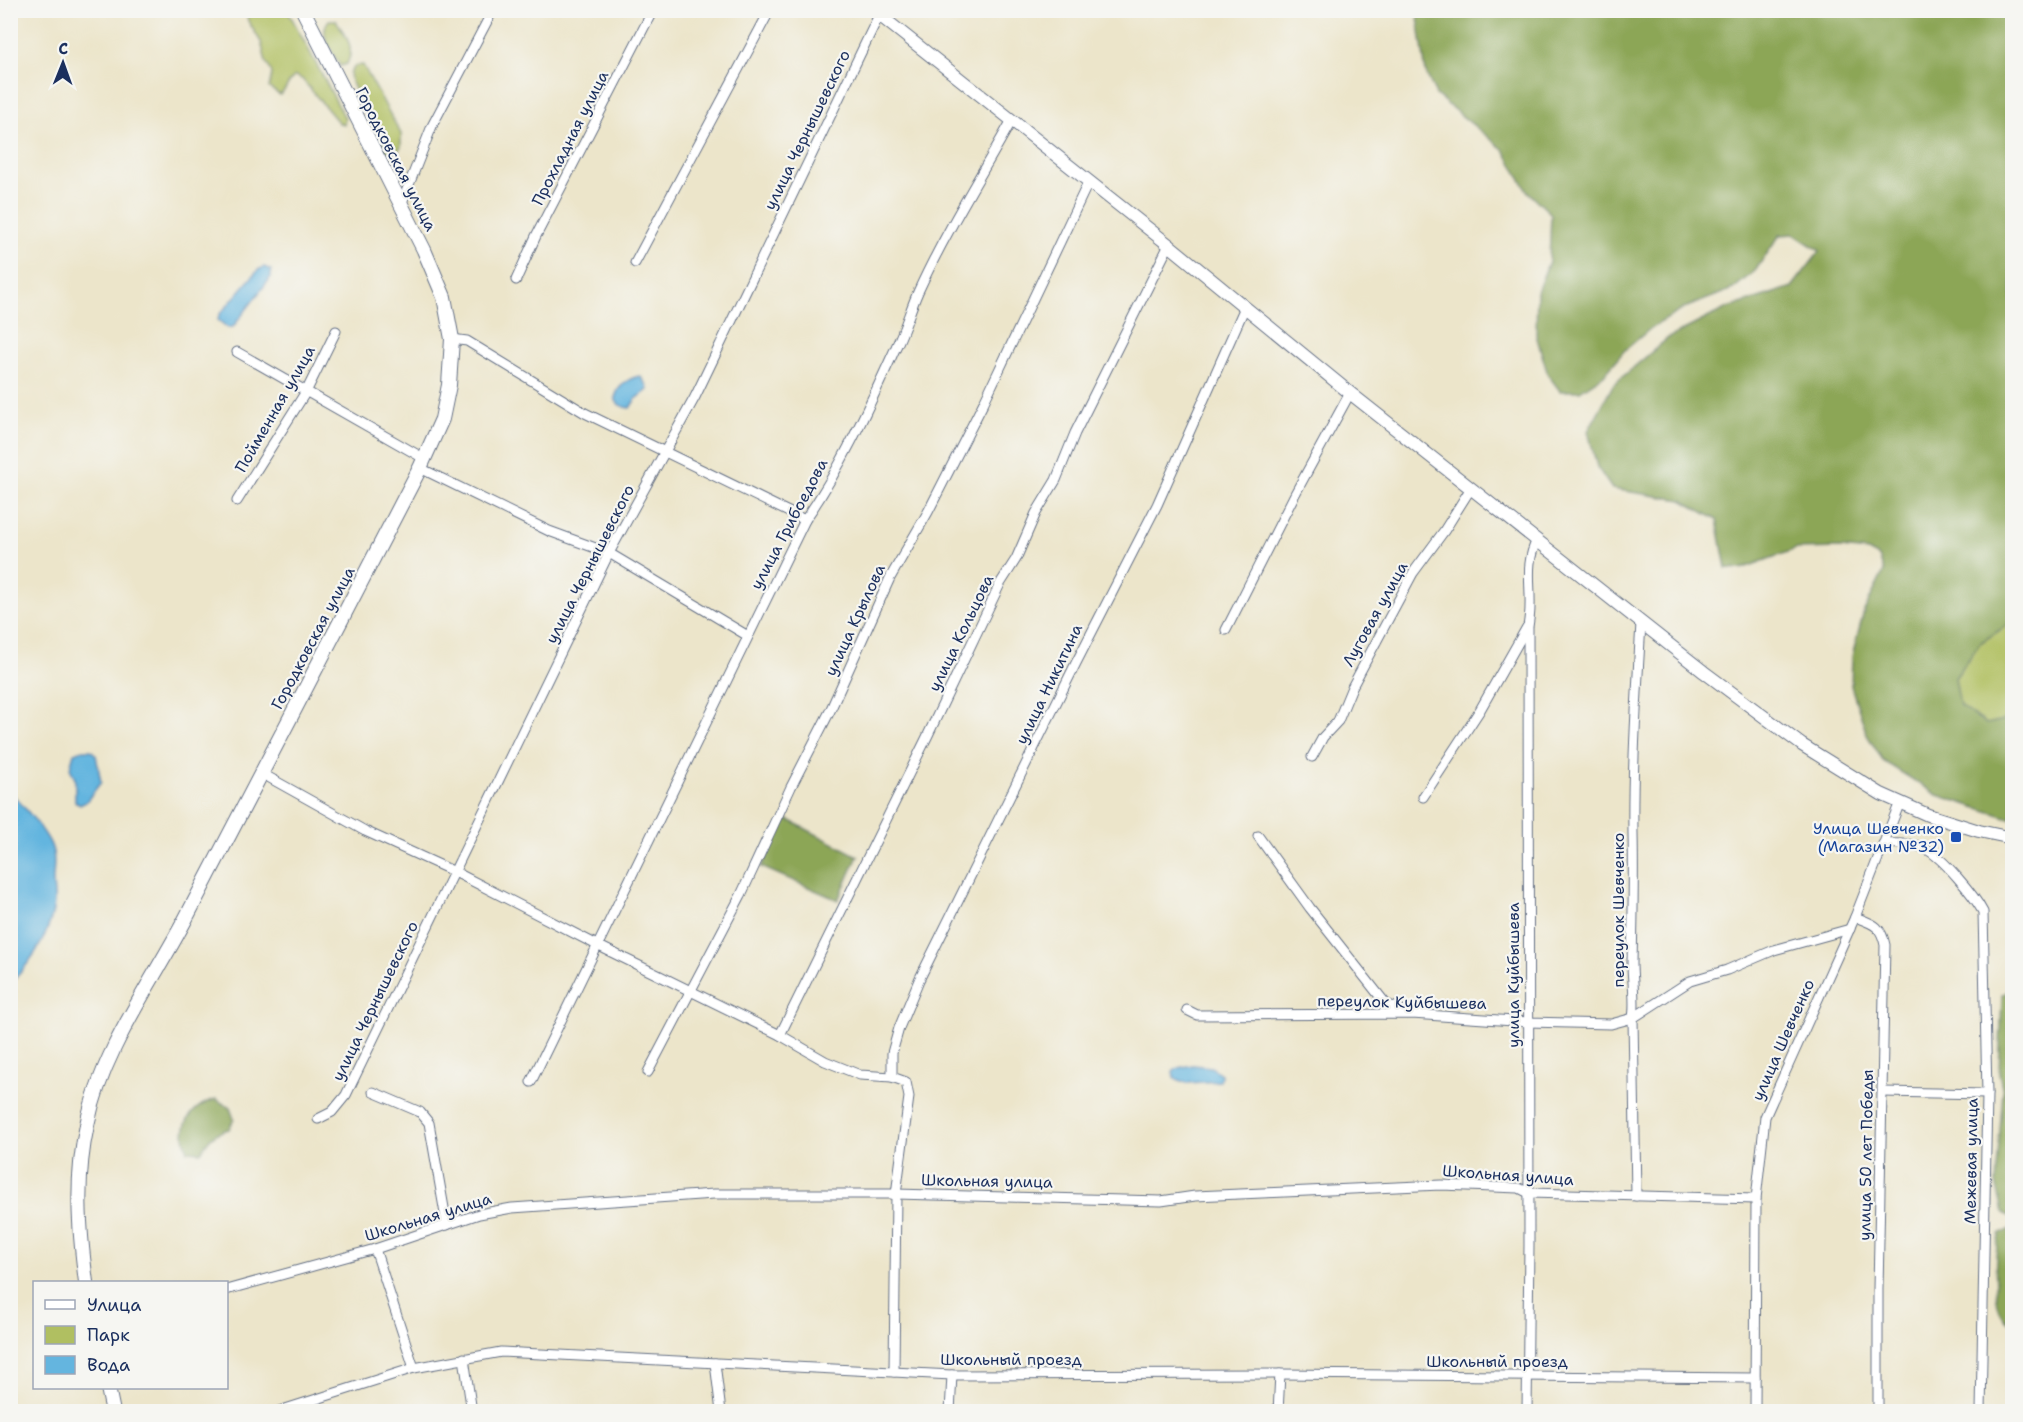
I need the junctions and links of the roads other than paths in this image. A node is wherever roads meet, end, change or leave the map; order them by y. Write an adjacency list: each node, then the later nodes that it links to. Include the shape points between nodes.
1 (303, 10): 8 (main road, Городковская улица)
2 (493, 10): 8 (street, via 432,126)
3 (653, 10): 11 (street, Прохладная улица)
4 (770, 10): 10 (street)
5 (876, 13): 6 (street); 18 (street, улица Чернышевского, via 760,263)
6 (1012, 120): 7 (street); 22 (street, улица Грибоедова, via 918,293 853,438)
7 (1089, 181): 9 (street); 40 (street, улица Крылова, via 983,404 890,578 741,895)
8 (401, 205): 14 (main road, Городковская улица, via 444,297)
9 (1169, 245): 12 (street); 45 (street, улица Кольцова)
10 (635, 263)
11 (516, 280)
12 (1245, 307): 17 (street); 47 (street, улица Никитина, via 1157,505 919,980 894,1044)
13 (336, 331): 16 (street, Пойменная улица)
14 (452, 339): 18 (street, via 467,341 585,414); 19 (main road, Городковская улица, via 442,419)
15 (237, 352): 16 (street)
16 (307, 390): 19 (street); 21 (street, Пойменная улица)
17 (1350, 393): 20 (street); 27 (street)
18 (666, 451): 22 (street); 24 (street, улица Чернышевского)
19 (423, 464): 24 (street, via 549,531); 30 (main road, Городковская улица)
20 (1471, 488): 23 (street); 29 (street, Луговая улица, via 1413,573 1338,721)
21 (237, 501)
22 (805, 520): 28 (street, улица Грибоедова)
23 (1537, 540): 25 (street); 26 (street, улица Куйбышева, via 1530,552)
24 (609, 554): 28 (street); 36 (street, улица Чернышевского)
25 (1641, 623): 32 (street, via 1802,745); 43 (street, переулок Шевченко, via 1634,745)
26 (1528, 627): 31 (street); 44 (street, улица Куйбышева)
27 (1226, 630)
28 (748, 636): 39 (street, улица Грибоедова)
29 (1312, 757)
30 (261, 773): 36 (street, via 365,831); 59 (main road, Городковская улица, via 105,1069 87,1124 78,1179)
31 (1423, 796)
32 (1899, 802): 34 (street, via 1928,815); 35 (street, улица Шевченко)
33 (1258, 836): 42 (street, via 1386,1004)
34 (2013, 838)
35 (1883, 843): 37 (street, улица Шевченко); 51 (street, Межевая улица, via 1926,849 1976,897 1983,912)
36 (455, 872): 39 (street); 52 (street, улица Чернышевского, via 346,1095 332,1112)
37 (1855, 917): 38 (street, улица Шевченко); 50 (street, улица 50 лет Победы, via 1879,928 1885,945)
38 (1850, 929): 43 (street, переулок Куйбышева, via 1774,950 1690,981); 56 (street, улица Шевченко, via 1765,1117)
39 (597, 945): 40 (street); 48 (street, улица Грибоедова)
40 (689, 991): 45 (street); 46 (street, улица Крылова)
41 (1187, 1010): 42 (street, переулок Куйбышева, via 1197,1016)
42 (1412, 1014): 44 (street, переулок Куйбышева)
43 (1633, 1018): 44 (street, переулок Куйбышева, via 1611,1024); 55 (street, переулок Шевченко)
44 (1528, 1022): 53 (street, улица Куйбышева)
45 (780, 1035): 47 (street, via 825,1061 860,1075)
46 (648, 1072)
47 (892, 1077): 54 (street, via 906,1082 909,1097)
48 (531, 1082)
49 (373, 1092): 57 (street, via 420,1112 429,1123)
50 (1883, 1092): 51 (street); 78 (street, улица 50 лет Победы)
51 (1987, 1094): 79 (street, Межевая улица)
52 (318, 1119)
53 (1529, 1193): 54 (street, Школьная улица, via 1519,1188 1441,1185 1195,1196 1161,1201); 55 (street, Школьная улица); 67 (street, улица Куйбышева)
54 (896, 1194): 57 (street, Школьная улица, via 714,1194 610,1200 512,1208); 64 (street)
55 (1636, 1196): 56 (street, Школьная улица)
56 (1756, 1199): 68 (street, улица Шевченко)
57 (447, 1225): 58 (street, Школьная улица)
58 (375, 1249): 60 (street, Школьная улица); 63 (street)
59 (86, 1281)
60 (228, 1289)
61 (464, 1358): 62 (street, Школьный проезд, via 501,1352); 63 (street, Школьный проезд); 72 (street)
62 (715, 1363): 64 (street, Школьный проезд); 73 (street)
63 (414, 1368): 71 (street, Школьный проезд)
64 (894, 1372): 66 (street, Школьный проезд)
65 (1280, 1374): 66 (street, Школьный проезд); 67 (street, Школьный проезд); 75 (street)
66 (952, 1375): 74 (street)
67 (1527, 1376): 68 (street, Школьный проезд); 76 (street, улица Куйбышева)
68 (1755, 1378): 77 (street, улица Шевченко)
69 (108, 1389): 70 (main road)
70 (113, 1412)
71 (276, 1412)
72 (472, 1412)
73 (721, 1412)
74 (950, 1412)
75 (1278, 1412)
76 (1527, 1412)
77 (1755, 1412)
78 (1878, 1412)
79 (1981, 1412)

